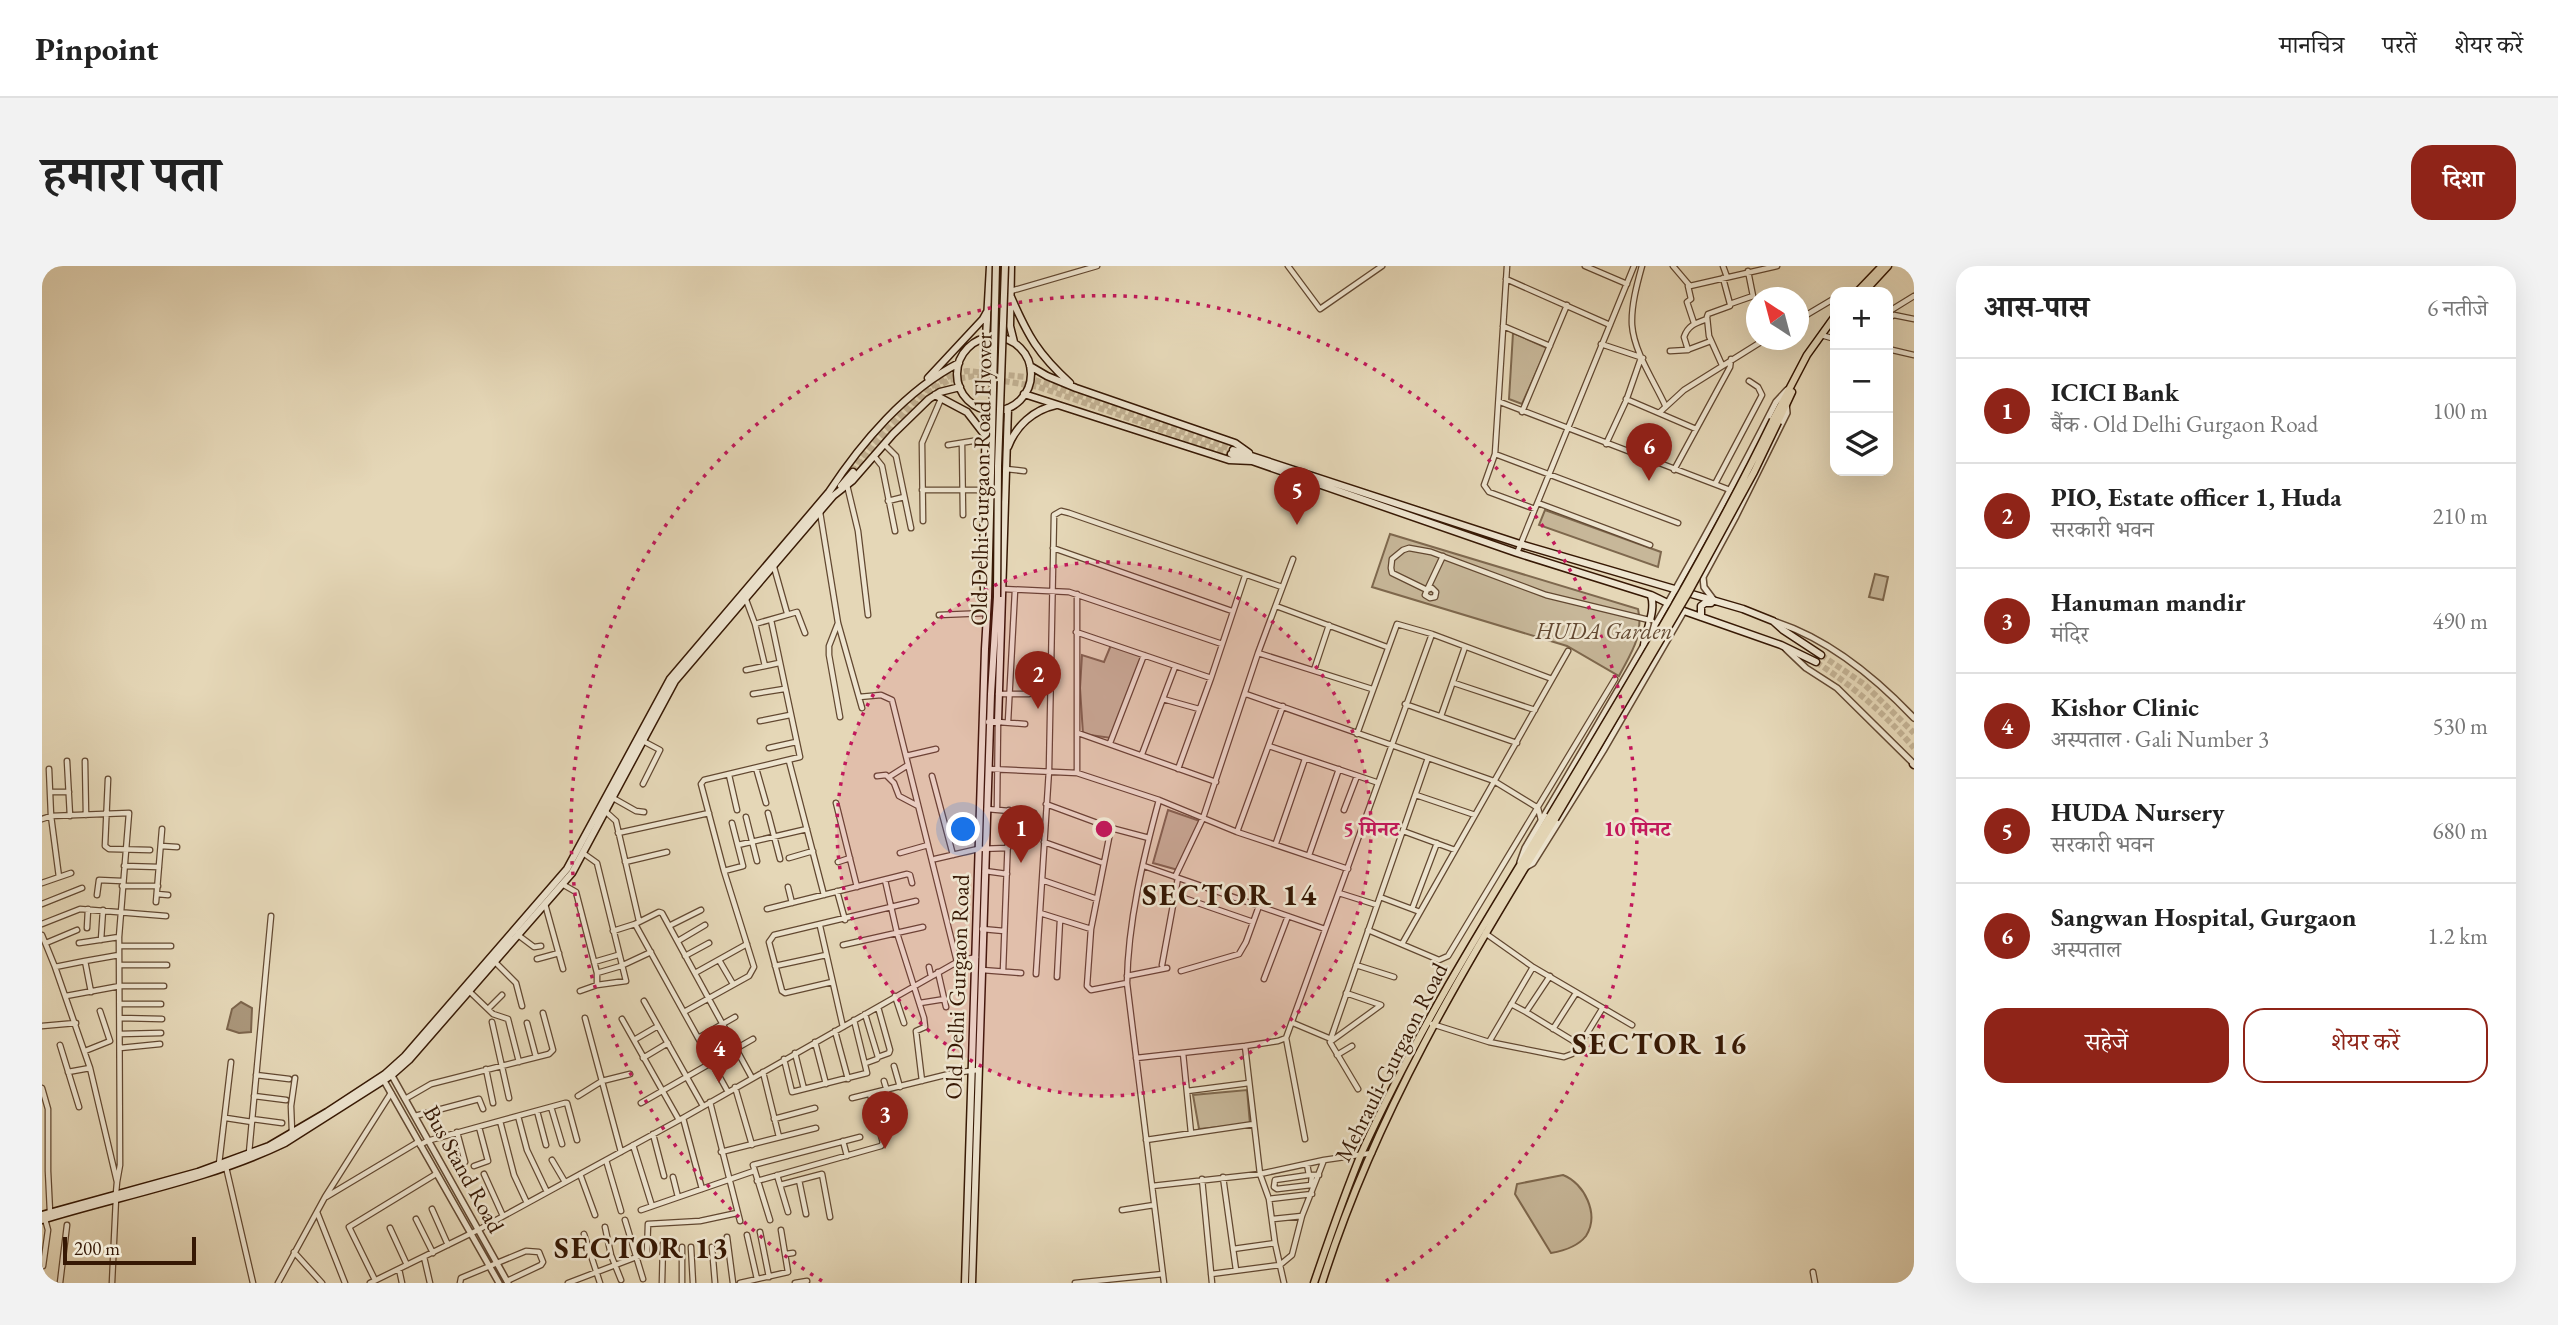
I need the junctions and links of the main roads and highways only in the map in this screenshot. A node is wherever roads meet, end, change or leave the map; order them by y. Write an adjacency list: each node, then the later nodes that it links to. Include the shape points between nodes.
1 (990, 266): 9 (main road)
2 (996, 266): 35 (main road, Old Delhi Gurgaon Road Flyover, bridge)
3 (1005, 266): 40 (main road, Old Delhi Gurgaon Road Flyover, bridge)
4 (1011, 266): 8 (main road)
5 (1885, 266): 6 (main road); 7 (main road)
6 (1862, 287)
7 (1868, 287)
8 (1011, 294): 14 (main road); 18 (main road, via 1033,345)
9 (988, 310): 13 (main road); 19 (main road)
10 (1830, 324): 12 (main road)
11 (1830, 328): 12 (main road)
12 (1823, 336): 25 (main road); 25 (main road, via 1789,388)
13 (986, 338): 14 (main road); 15 (main road, via 972,344)
14 (1014, 342): 16 (main road)
15 (959, 363): 17 (main road); 19 (main road)
16 (1030, 366): 18 (main road); 20 (main road)
17 (960, 387): 21 (main road); 24 (main road, via 969,401)
18 (1076, 388): 29 (main road, via 1235,443)
19 (918, 390): 31 (main road, via 877,430 843,471)
20 (1024, 394): 22 (main road); 23 (main road)
21 (938, 397): 26 (main road, via 967,412); 31 (main road, via 884,444 848,485)
22 (1057, 405): 27 (main road, via 1040,410 1021,425); 29 (main road, via 1229,460)
23 (1008, 408): 24 (main road); 27 (main road)
24 (986, 410): 26 (main road)
25 (1775, 421): 44 (main road, Mehrauli-Gurgaon Road, bridge)
26 (985, 437): 35 (main road, via 984,583)
27 (1006, 451): 40 (main road)
28 (1232, 452): 29 (main road)
29 (1253, 459): 32 (main road, via 1517,553); 34 (main road)
30 (851, 470): 31 (main road)
31 (831, 494): 33 (main road); 33 (main road)
32 (1651, 595): 36 (main road); 37 (main road, via 1653,607)
33 (744, 596): 45 (main road, via 670,679 567,870); 45 (main road, via 675,681 562,884 409,1060)
34 (1743, 609): 36 (main road, via 1705,603); 38 (main road, via 1773,621)
35 (988, 611): 41 (main road, Old Delhi Gurgaon Road)
36 (1701, 617): 39 (main road)
37 (1644, 645)
38 (1821, 655)
39 (1816, 662)
40 (995, 694): 41 (main road)
41 (990, 722): 42 (main road, Old Delhi Gurgaon Road); 42 (main road, Old Delhi Gurgaon Road)
42 (982, 849): 43 (main road, Old Delhi Gurgaon Road); 43 (main road, Old Delhi Gurgaon Road, via 982,970)
43 (976, 1011): 48 (main road, Old Delhi Gurgaon Road)
44 (1431, 1023): 53 (main road, Mehrauli-Gurgaon Road, via 1362,1153); 54 (main road, Mehrauli-Gurgaon Road, via 1348,1209)
45 (390, 1074): 46 (main road)
46 (383, 1078): 47 (main road, via 269,1146); 47 (main road, via 285,1143)
47 (223, 1166): 49 (main road)
48 (972, 1177): 51 (main road, Old Delhi Gurgaon Road); 52 (main road, Old Delhi Gurgaon Road)
49 (116, 1196): 50 (main road); 50 (main road)
50 (43, 1218)
51 (965, 1283)
52 (972, 1283)
53 (1314, 1283)
54 (1322, 1283)

